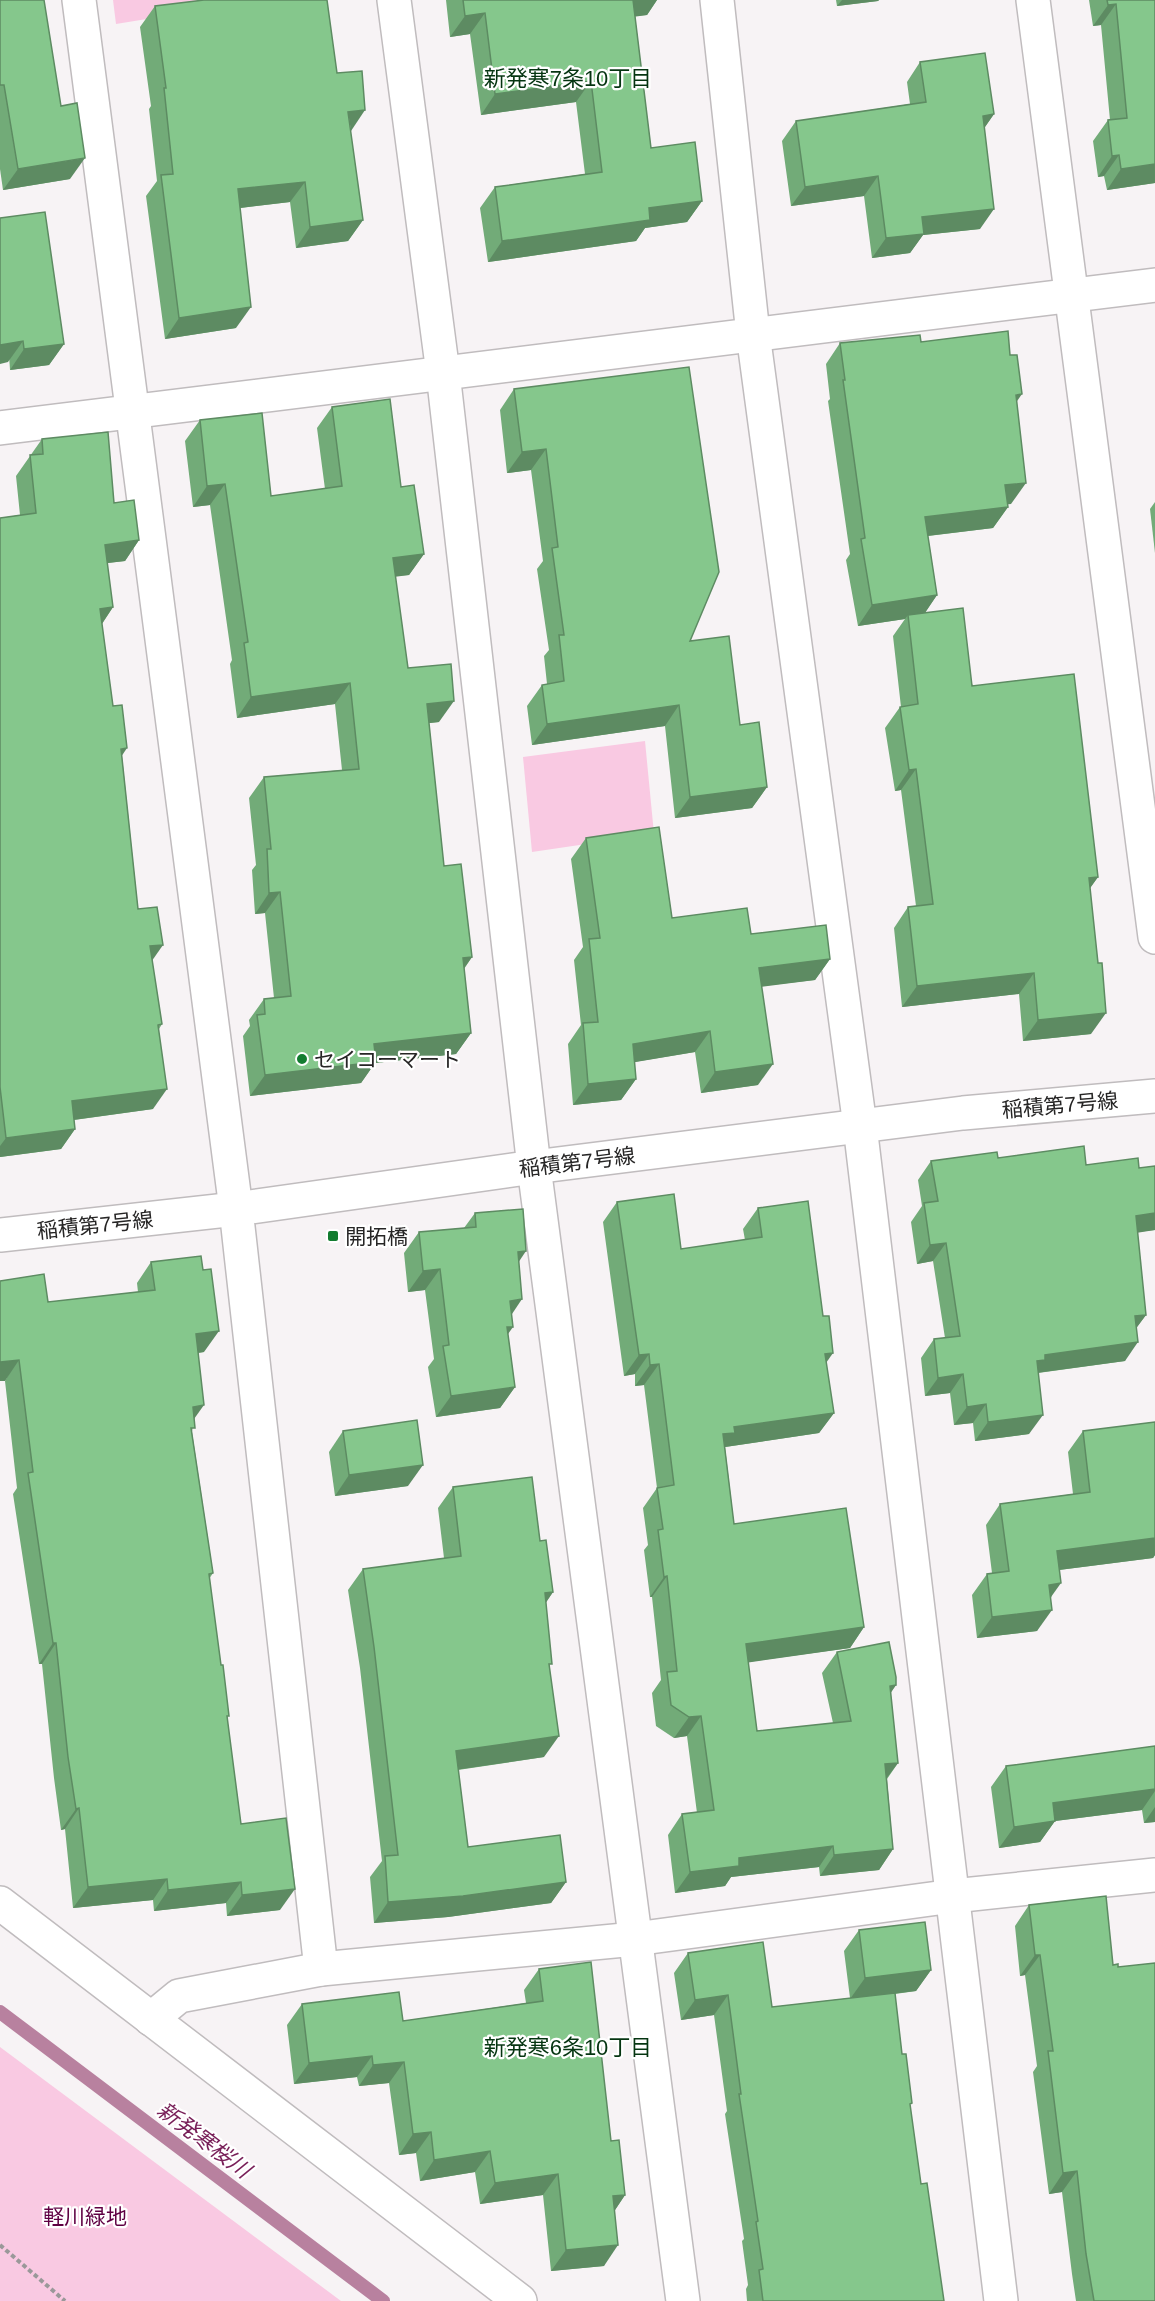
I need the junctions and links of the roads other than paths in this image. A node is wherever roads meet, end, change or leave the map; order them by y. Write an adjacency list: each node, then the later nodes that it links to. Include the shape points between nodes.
1 (79, 0): 9 (street)
2 (394, 0): 8 (street)
3 (717, 0): 7 (street)
4 (1033, 0): 6 (street)
5 (1155, 285): 6 (street)
6 (1070, 295): 7 (street); 11 (street)
7 (753, 334): 8 (street); 13 (street)
8 (443, 373): 9 (street); 14 (street)
9 (132, 411): 10 (street); 15 (street)
10 (0, 428)
11 (1155, 937)
12 (1155, 1096): 13 (street, 稲積第7号線)
13 (860, 1126): 14 (street, 稲積第7号線); 18 (street)
14 (534, 1167): 15 (street, 稲積第7号線); 20 (street)
15 (236, 1209): 16 (street, 稲積第7号線); 21 (street)
16 (0, 1235)
17 (1155, 1875): 18 (street)
18 (953, 1896): 20 (street); 25 (street)
19 (0, 1903): 22 (street)
20 (635, 1939): 21 (street); 24 (street)
21 (321, 1970): 22 (street, via 179,1996)
22 (151, 2019): 23 (street)
23 (520, 2301)
24 (682, 2301)
25 (1001, 2301)

